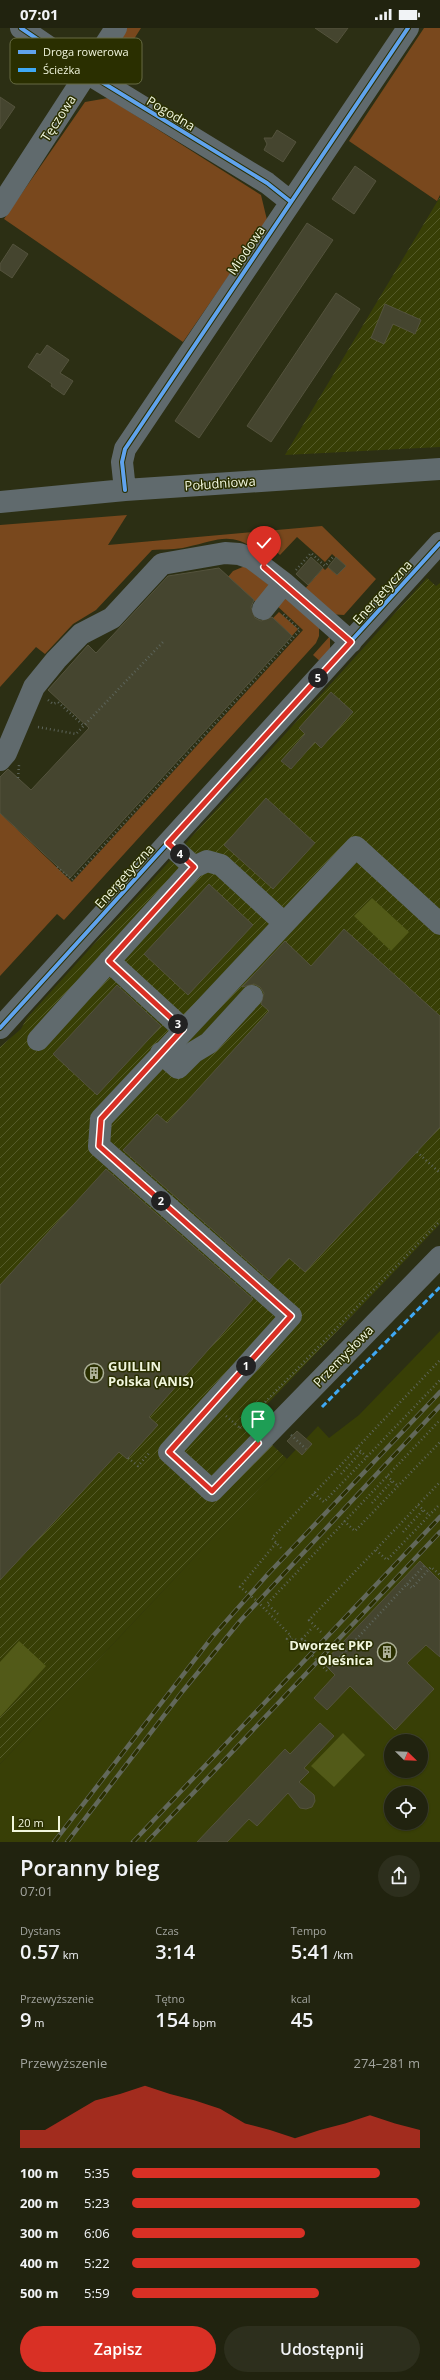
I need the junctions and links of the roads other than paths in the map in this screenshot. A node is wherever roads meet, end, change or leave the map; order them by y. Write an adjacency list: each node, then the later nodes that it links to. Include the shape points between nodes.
1 (21, 28): 4 (street, Pogodna)
2 (116, 28): 5 (street, Tęczowa)
3 (408, 28): 8 (street, Miodowa)
4 (36, 38)
5 (110, 38)
6 (80, 84): 9 (street, Tęczowa)
7 (105, 84): 8 (street, Pogodna, via 267,183)
8 (291, 202): 11 (street, Miodowa, via 125,449 122,462)
9 (0, 207)
10 (440, 469): 11 (street, Południowa)
11 (125, 490): 12 (street, Południowa)
12 (0, 502)
13 (436, 557): 16 (street, Energetyczna)
14 (284, 583): 15 (street); 16 (street); 17 (street, via 251,558 239,554 225,553 162,564 112,618 81,634 34,687 6,753)
15 (266, 605)
16 (351, 642): 18 (street, Energetyczna)
17 (0, 760)
18 (168, 843): 19 (street); 24 (street, Energetyczna)
19 (194, 867): 20 (street, via 207,861 221,865); 22 (street)
20 (283, 922): 21 (street, via 356,847); 25 (street)
21 (440, 924)
22 (109, 961): 25 (street); 26 (street)
23 (248, 993): 27 (street, via 209,1042 178,1068)
24 (0, 1028)
25 (183, 1029): 27 (street)
26 (38, 1040)
27 (162, 1053): 28 (street, Przemysłowa, via 101,1119 99,1146 291,1316 169,1452 212,1491)
28 (440, 1257)

